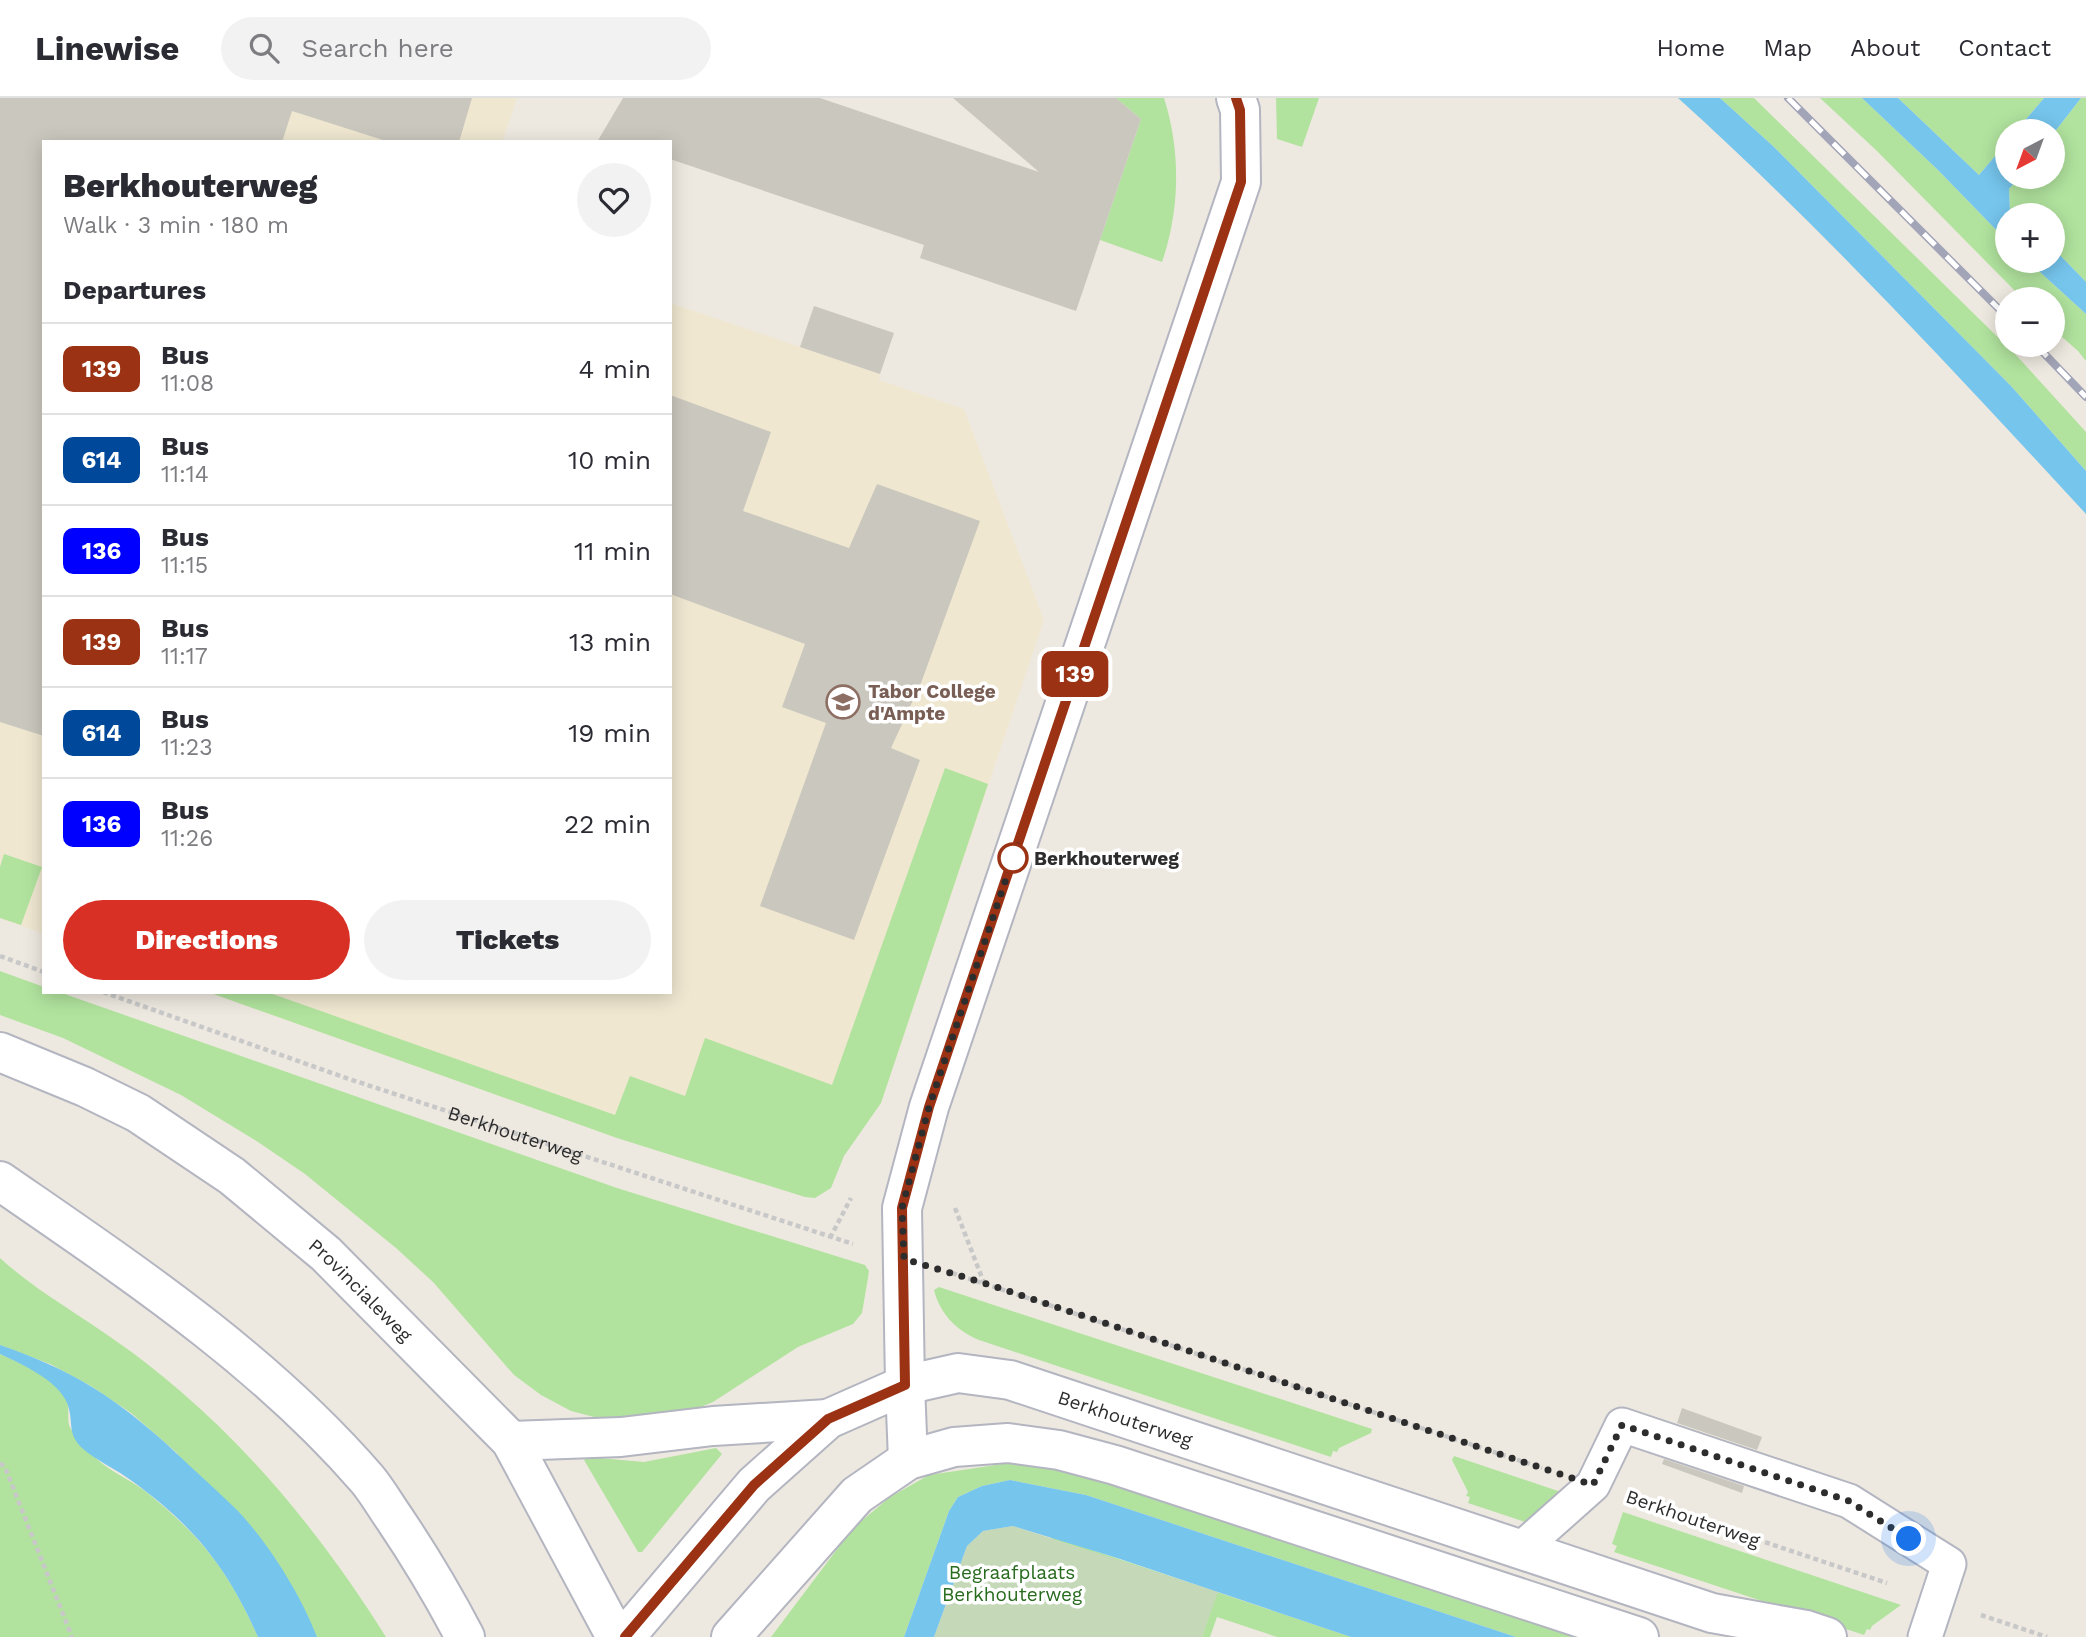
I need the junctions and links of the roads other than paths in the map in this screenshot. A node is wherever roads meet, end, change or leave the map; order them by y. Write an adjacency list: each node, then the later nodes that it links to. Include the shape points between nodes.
1 (1236, 98): 4 (main road, via 1241,182 929,1107 902,1208)
2 (0, 1052): 6 (main road, Provincialeweg, via 138,1113 232,1176 326,1255)
3 (0, 1181): 9 (main road, via 170,1300 236,1351 306,1416 368,1480 432,1574)
4 (905, 1385): 5 (main road, Berkhouterweg); 7 (main road); 8 (main road, Berkhouterweg, via 958,1373 1010,1380)
5 (828, 1419): 6 (main road, via 621,1437); 11 (main road, Berkhouterweg, via 754,1485)
6 (511, 1441): 10 (main road, Provincialeweg)
7 (908, 1460): 12 (main road, via 857,1495); 13 (main road, via 954,1447 1008,1443 1059,1450)
8 (1521, 1549): 14 (main road, Berkhouterweg, via 1712,1613); 15 (lane, via 1593,1485 1622,1425 1849,1501 1949,1564)
9 (465, 1637)
10 (616, 1637)
11 (625, 1637)
12 (731, 1637)
13 (1639, 1637)
14 (1827, 1637)
15 (1925, 1637)

